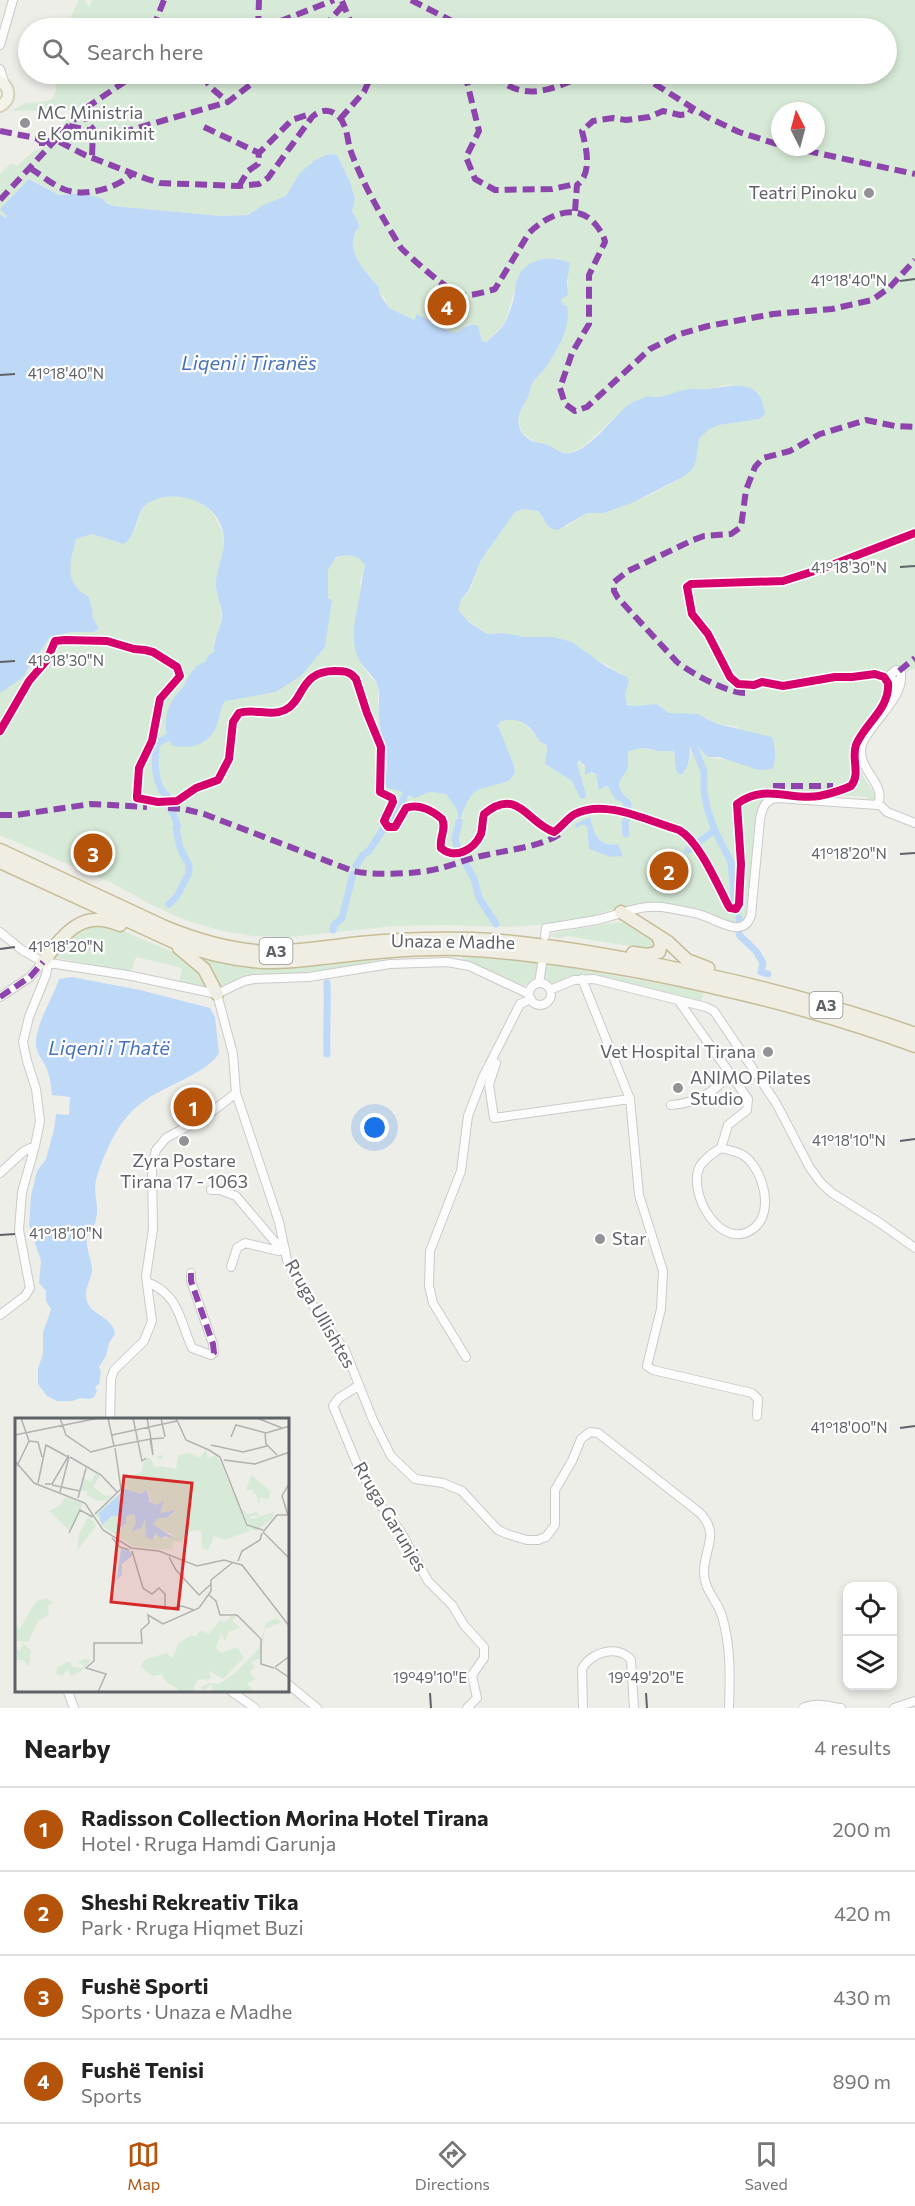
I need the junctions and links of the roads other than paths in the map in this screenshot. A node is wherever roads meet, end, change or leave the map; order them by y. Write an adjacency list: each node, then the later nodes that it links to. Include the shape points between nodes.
1 (13, 0): 2 (street)
2 (0, 45)
3 (0, 69): 4 (street)
4 (3, 83): 5 (main road, via 8,97)
5 (0, 106)
6 (893, 697): 6 (street, via 891,678 901,678 900,687); 7 (street, via 864,740 860,754 880,792)
7 (878, 803): 8 (street, via 887,812); 11 (street, via 874,806 778,798 764,805 750,920 742,927 729,927 701,915 656,906)
8 (915, 823)
9 (0, 850): 16 (highway, Unaza e Madhe / A3, via 165,927 228,947 295,951 447,939)
10 (0, 862): 15 (highway, Unaza e Madhe / A3)
11 (621, 912): 13 (street, via 546,928); 14 (highway)
12 (0, 932): 17 (street)
13 (545, 936)
14 (658, 936): 16 (highway, via 660,949 653,954 592,946); 20 (highway, via 687,960 723,972)
15 (171, 941): 17 (highway, via 146,937 106,919 89,919 54,948); 23 (highway, via 204,969); 29 (highway, Unaza e Madhe / A3, via 220,956 263,962 455,949 570,959 744,993 836,1018)
16 (577, 950): 20 (highway, Unaza e Madhe / A3)
17 (46, 963): 23 (street); 24 (street); 34 (street, via 46,975 23,1042 39,1108)
18 (542, 964): 21 (street)
19 (582, 979): 22 (street); 26 (street, via 602,980); 32 (street)
20 (736, 981): 27 (highway, Unaza e Madhe / A3, via 839,1008)
21 (540, 983): 22 (street); 25 (street, via 532,986)
22 (550, 990): 25 (street, via 549,999 543,1004)
23 (217, 994): 25 (street, via 254,979 309,976 390,964 447,962 469,966); 31 (street, Rruga Ullishtes, via 233,1053)
24 (0, 997)
25 (530, 997): 28 (street, via 520,1004)
26 (678, 1000): 30 (street); 38 (street, via 717,1014 776,1103 824,1186)
27 (915, 1034)
28 (498, 1046): 32 (street, via 501,1052 489,1085 494,1118); 44 (street, via 468,1116 461,1171 430,1251 429,1286 433,1303)
29 (915, 1046)
30 (728, 1073): 33 (street, via 717,1087 692,1101); 35 (street, via 748,1103 745,1112 728,1125)
31 (236, 1093): 39 (street, Rruga Ullishtes); 42 (street, via 206,1117 166,1138 156,1150)
32 (630, 1099): 46 (street, via 637,1184 663,1276 661,1309 647,1366 758,1393)
33 (671, 1105)
34 (35, 1146): 36 (street, via 24,1150); 43 (street, via 22,1192 19,1236 30,1288)
35 (721, 1148): 35 (street, via 699,1167 699,1192 715,1224 724,1232 745,1233 760,1222 766,1198 750,1162 743,1155)
36 (0, 1173)
37 (211, 1190): 39 (street, via 236,1196)
38 (915, 1248)
39 (285, 1249): 40 (street, via 245,1243 237,1248); 45 (street, Rruga Ullishtes, via 287,1260 319,1316 345,1350)
40 (231, 1267)
41 (191, 1273): 42 (street, via 213,1344 211,1355 192,1348 171,1299)
42 (147, 1282): 47 (street, via 152,1312 149,1332 114,1370)
43 (0, 1315)
44 (466, 1357)
45 (358, 1386): 55 (street, Rruga Garunjes, via 333,1406 365,1481 401,1532 428,1581 484,1647 484,1658 472,1674 477,1698); 58 (street, Rruga Ullishtes, via 391,1456 407,1473 415,1479 443,1483 462,1491 498,1530 516,1538 538,1540 552,1532 555,1490 581,1439 590,1432 598,1433 700,1513 711,1533 704,1563 706,1588 722,1615 729,1651)
46 (757, 1416)
47 (110, 1418)
48 (290, 1686): 54 (street)
49 (68, 1693): 52 (street)
50 (234, 1693): 53 (street)
51 (915, 1701): 61 (street)
52 (74, 1708)
53 (255, 1708)
54 (317, 1708)
55 (467, 1708)
56 (583, 1708): 57 (street, via 585,1663 619,1650 631,1660)
57 (634, 1708)
58 (729, 1708)
59 (803, 1708): 60 (street, via 821,1704)
60 (841, 1708)
61 (894, 1708)

